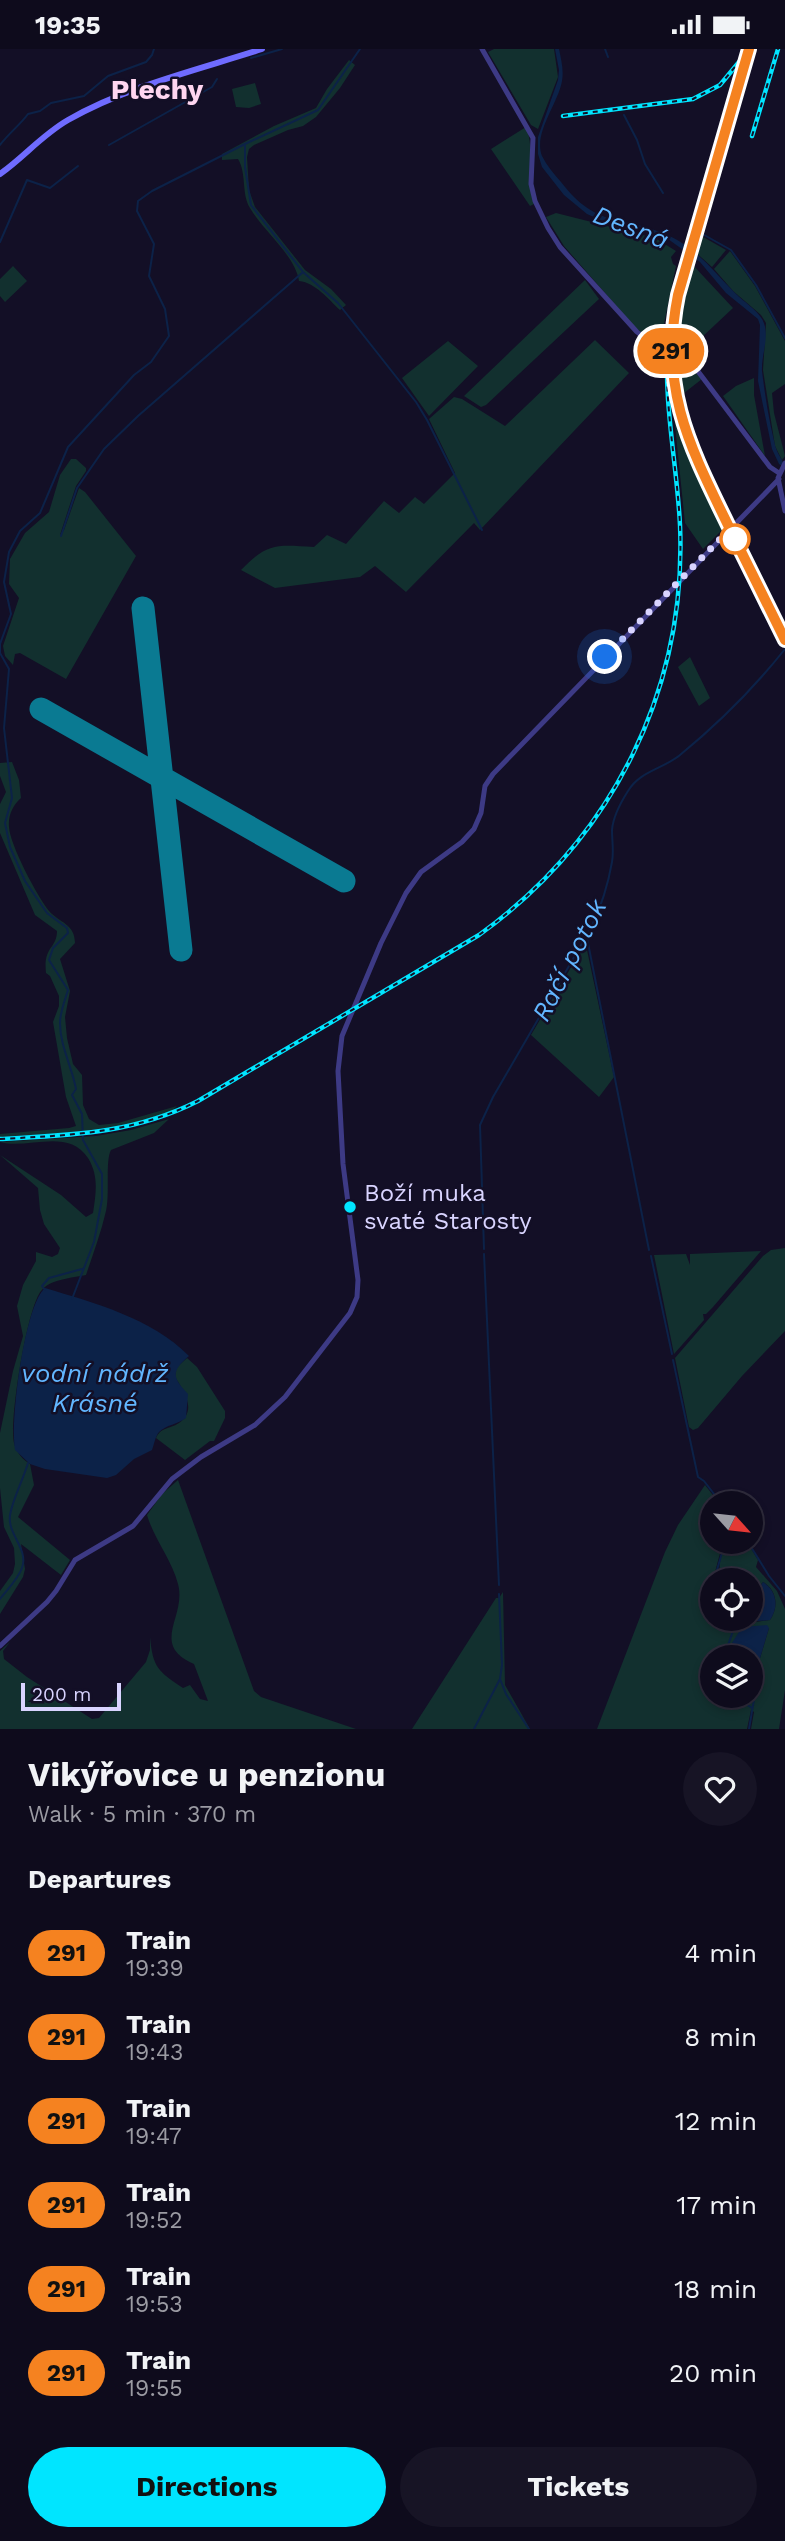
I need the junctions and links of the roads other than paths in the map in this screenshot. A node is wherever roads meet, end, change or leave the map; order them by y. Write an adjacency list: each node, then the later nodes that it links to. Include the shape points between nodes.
1 (262, 49): 3 (main road, via 162,81 69,119)
2 (482, 49): 4 (street, via 532,134 531,184 554,239 636,333 691,363 770,467)
3 (0, 174)
4 (781, 471): 5 (street); 6 (street, via 492,774 481,813 468,836 421,872 385,934 342,1035 338,1071 343,1164 358,1280 351,1313 276,1406 172,1479 133,1526 75,1560 47,1602)
5 (785, 511)
6 (1, 1643)

